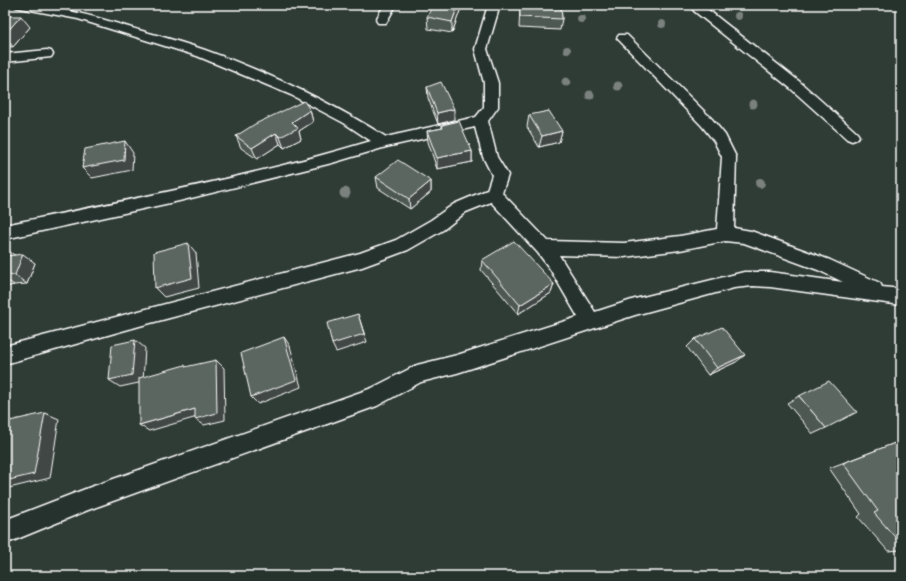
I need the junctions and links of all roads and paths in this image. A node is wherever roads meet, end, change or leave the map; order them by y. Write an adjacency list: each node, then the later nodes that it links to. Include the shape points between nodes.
1 (20, 5): 6 (street)
2 (89, 5): 6 (street)
3 (390, 5): 7 (street)
4 (494, 5): 11 (street, via 481,49 491,83 491,107)
5 (696, 5): 12 (street)
6 (80, 16): 13 (street, via 201,53 241,69 296,92)
7 (382, 20)
8 (623, 38): 16 (street, via 696,111 725,146 729,157)
9 (47, 54): 10 (street)
10 (5, 58)
11 (481, 121): 13 (street); 14 (street, via 490,157 500,175)
12 (852, 136)
13 (384, 142): 15 (street, via 268,174)
14 (494, 194): 17 (street); 20 (street, via 460,208 402,245 362,260)
15 (5, 232)
16 (725, 234): 17 (street, via 624,250); 18 (street, via 745,236 764,242)
17 (544, 248): 19 (street)
18 (896, 296): 19 (street, via 751,277)
19 (590, 321): 21 (street, via 457,364 417,374 377,396 88,499)
20 (5, 355)
21 (5, 532)

